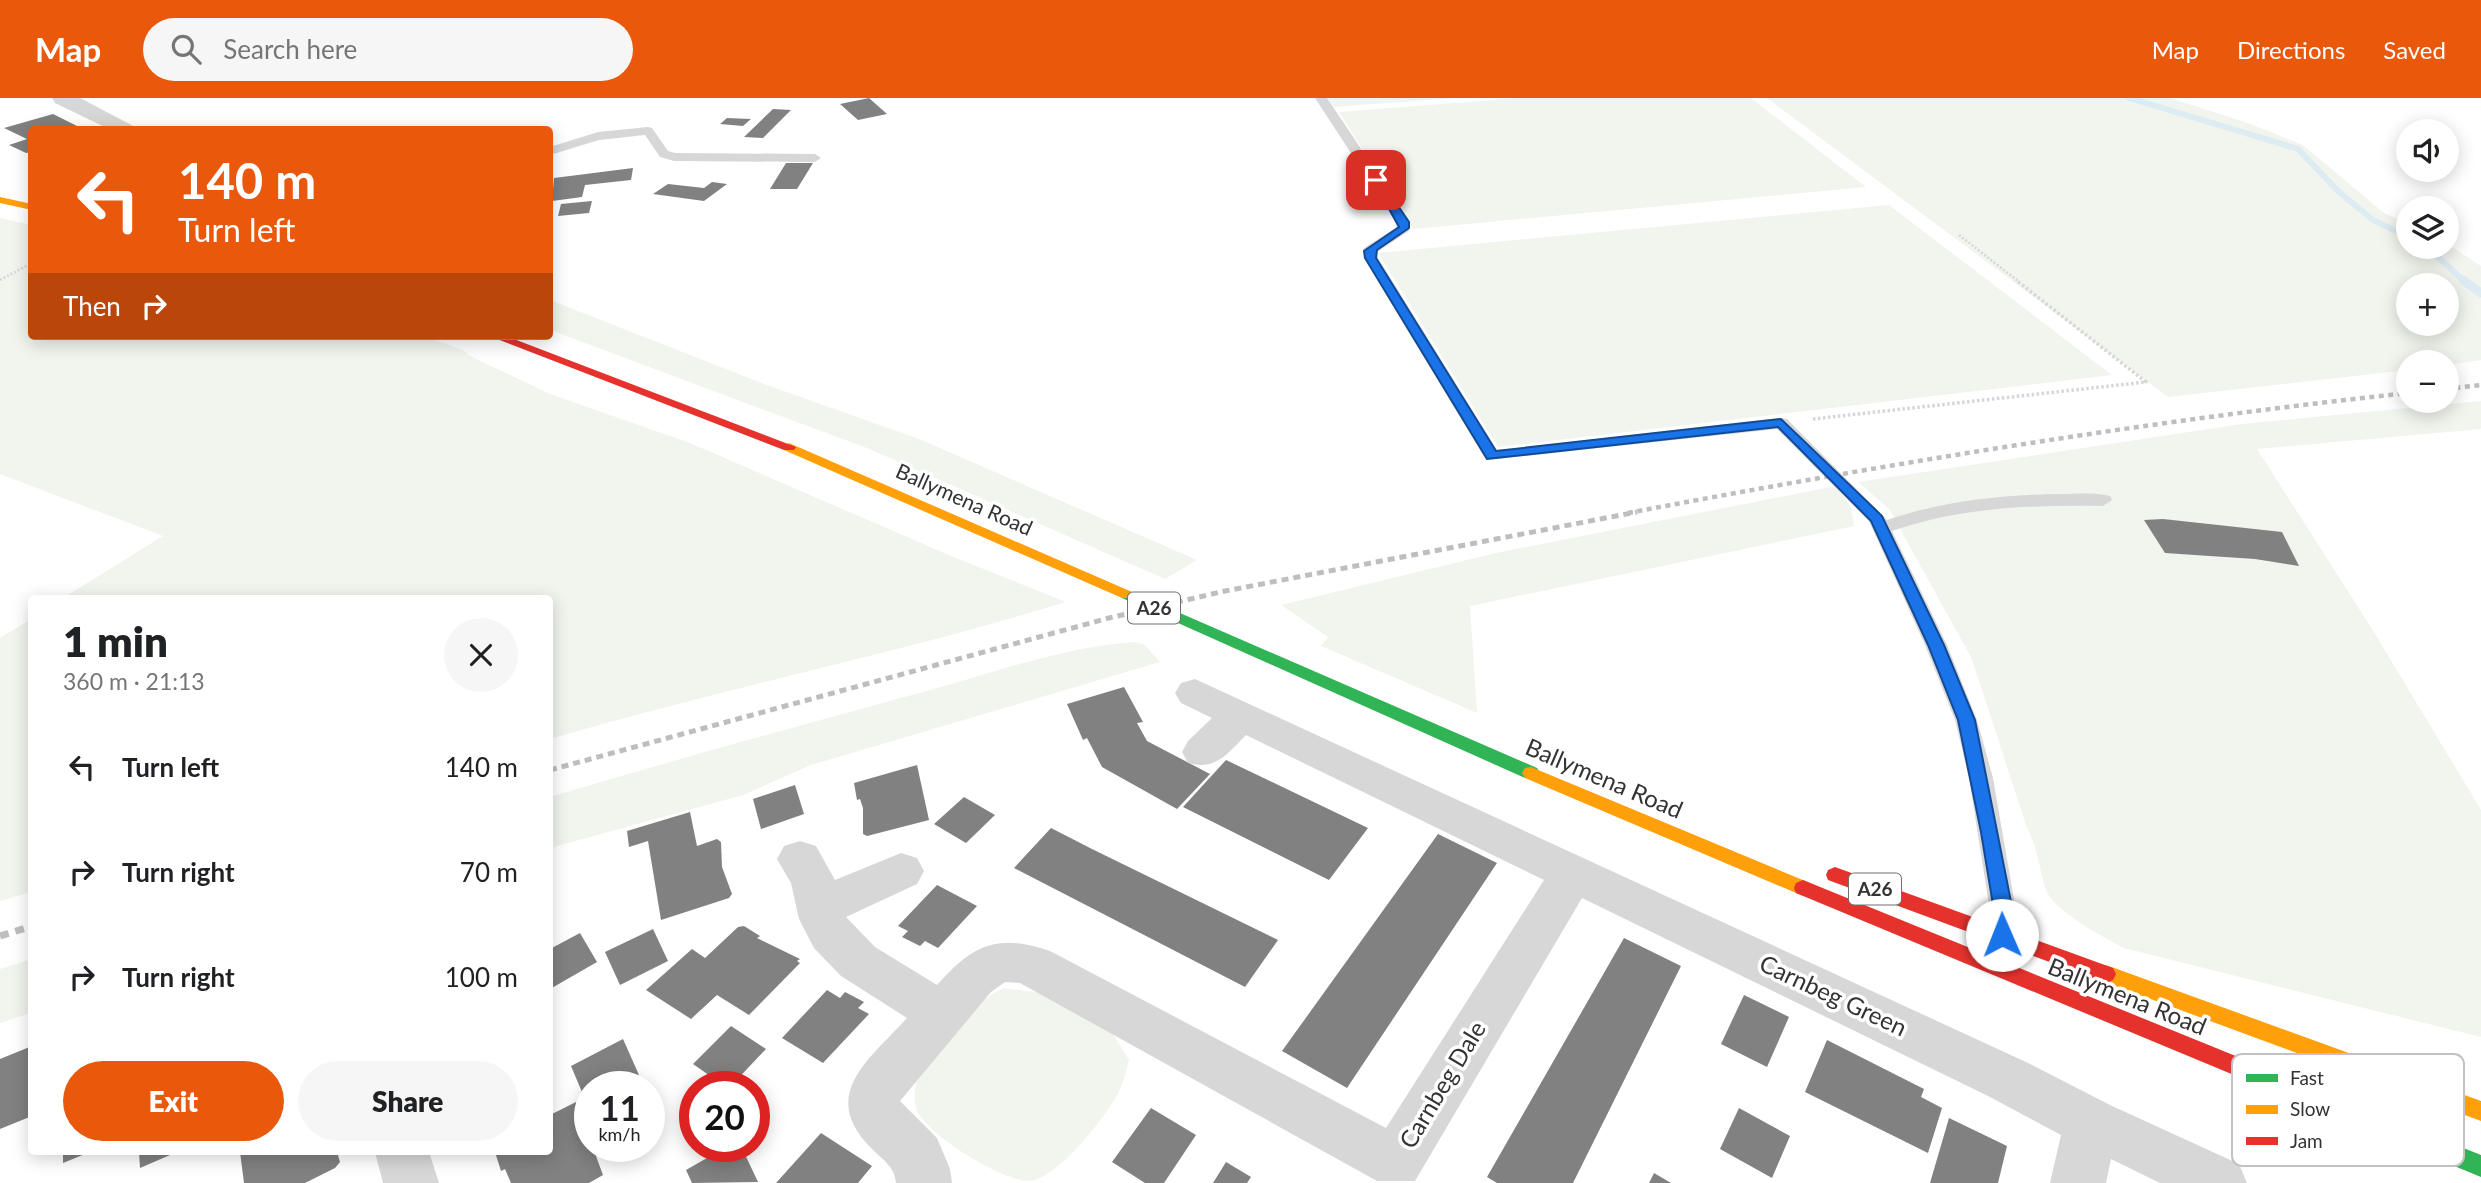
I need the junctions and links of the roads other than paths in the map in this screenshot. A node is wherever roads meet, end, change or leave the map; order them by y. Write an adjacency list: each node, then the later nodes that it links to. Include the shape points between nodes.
1 (63, 98): 3 (street)
2 (1321, 98): 10 (lane, via 1403,222 1404,228 1369,251 1371,258 1492,456 1781,423)
3 (122, 126)
4 (553, 150): 5 (lane, via 598,136 648,131 664,154 674,157)
5 (815, 158)
6 (0, 200): 7 (highway)
7 (28, 206)
8 (506, 340): 13 (highway, Ballymena Road / A26, via 761,435)
9 (2103, 500): 10 (lane, via 2020,499 1910,517)
10 (1881, 528): 21 (lane, via 1966,720 1990,832 2004,917)
11 (1195, 693): 12 (street)
12 (1241, 715): 14 (street); 19 (street)
13 (1408, 721): 15 (highway, Ballymena Road / A26); 22 (highway, Ballymena Road / A26)
14 (1203, 752)
15 (1706, 828)
16 (800, 859): 20 (street, via 814,877)
17 (1822, 870): 21 (highway, Ballymena Road / A26)
18 (901, 871): 20 (street)
19 (1573, 873): 28 (street, Carnbeg Green); 32 (street, Carnbeg Dale)
20 (821, 906): 23 (street, via 836,939 861,962)
21 (2002, 935): 22 (lane); 24 (highway, Ballymena Road / A26)
22 (1994, 968): 25 (highway, Ballymena Road / A26)
23 (943, 1013): 32 (street, Carnbeg Dale, via 988,965 1017,960); 34 (street, Carnbeg Dale, via 873,1094 876,1116 919,1157)
24 (2326, 1054)
25 (2232, 1065)
26 (2464, 1105): 27 (highway, Ballymena Road / A26)
27 (2481, 1111)
28 (2091, 1123): 35 (street); 36 (street, Carnbeg Green)
29 (403, 1155): 33 (street)
30 (2464, 1159): 31 (highway, Ballymena Road / A26)
31 (2481, 1166)
32 (1407, 1173)
33 (411, 1183)
34 (924, 1183)
35 (2078, 1183)
36 (2219, 1183)

